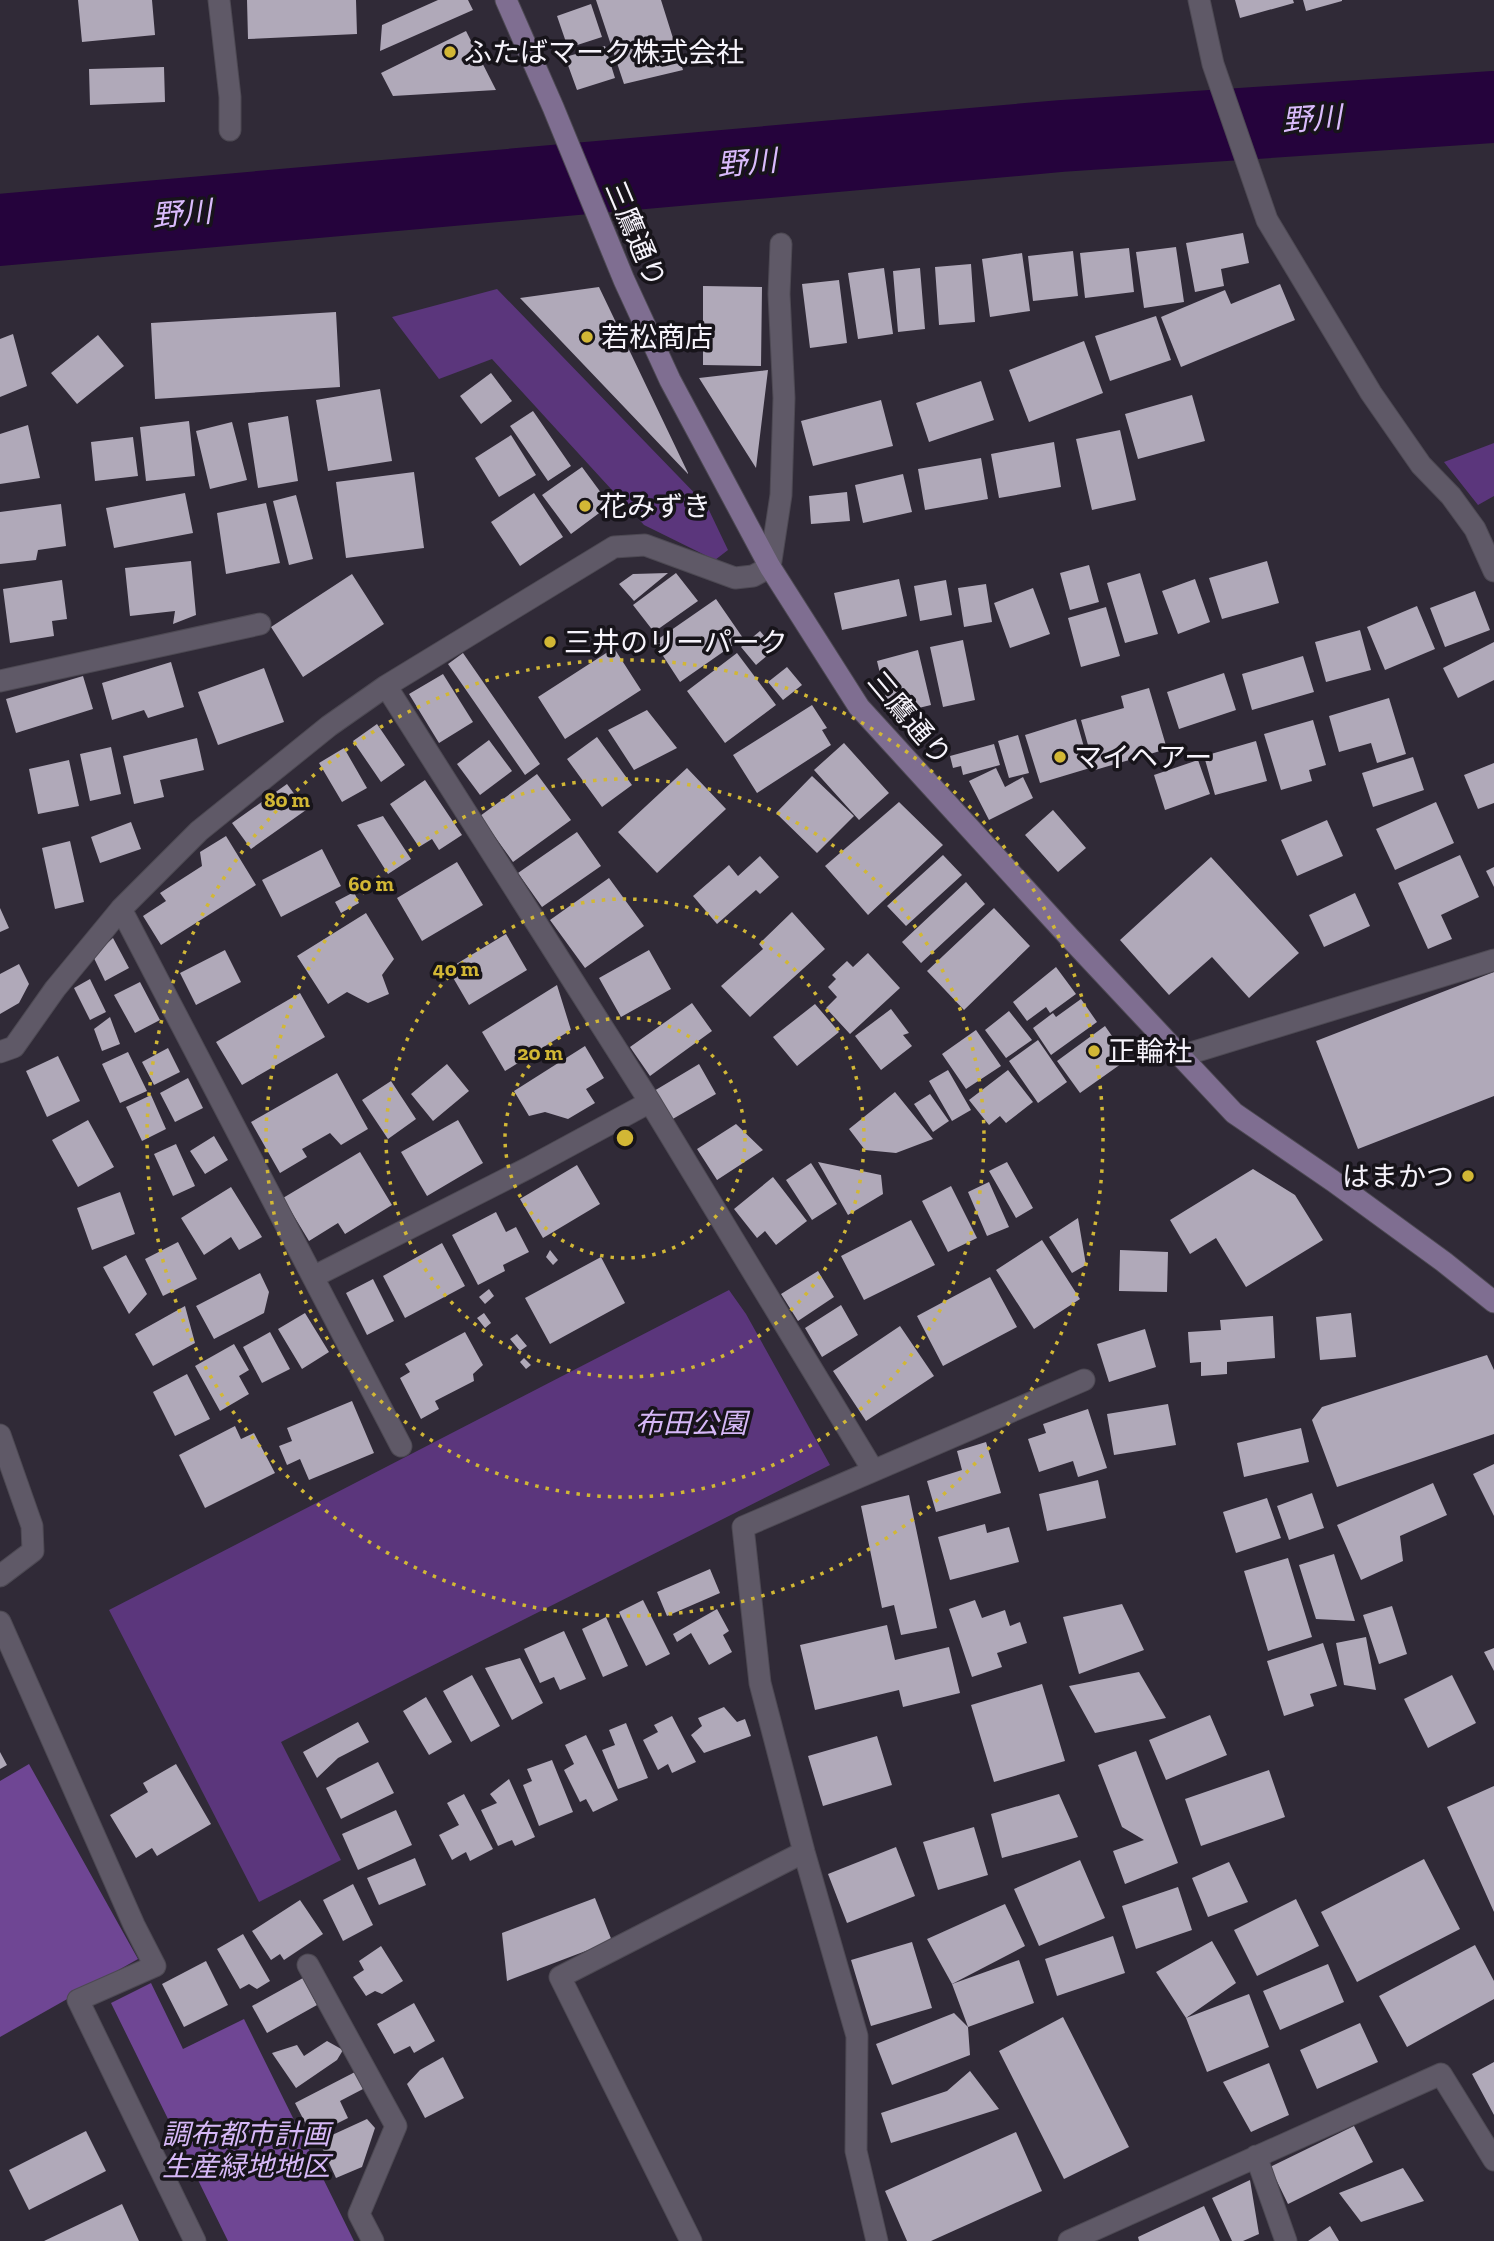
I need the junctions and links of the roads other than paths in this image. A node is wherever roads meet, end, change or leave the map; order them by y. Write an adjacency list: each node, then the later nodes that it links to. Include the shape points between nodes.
1 (219, 0): 4 (street)
2 (506, 0): 6 (main road, 三鷹通り, via 670,380)
3 (1199, 0): 7 (street, via 1213,64 1267,220 1371,393 1421,465 1475,528)
4 (230, 130)
5 (781, 244): 6 (street, via 781,495)
6 (769, 567): 10 (street, via 753,576 735,578 645,545 614,547); 14 (main road, 三鷹通り, via 859,706)
7 (1494, 572)
8 (260, 624): 9 (street)
9 (0, 681)
10 (386, 686): 11 (street, via 198,831); 15 (street)
11 (121, 909): 13 (street, via 14,1047); 16 (street)
12 (1494, 960): 14 (street)
13 (0, 1052)
14 (1181, 1056): 17 (main road, 三鷹通り, via 1234,1113)
15 (650, 1102): 16 (street); 21 (street)
16 (313, 1277): 20 (street)
17 (1494, 1302)
18 (1084, 1380): 21 (street)
19 (0, 1435): 22 (street, via 32,1526 33,1552)
20 (401, 1446)
21 (873, 1470): 24 (street, via 743,1527 760,1683)
22 (0, 1576)
23 (0, 1622): 28 (street, via 155,1966 78,2000)
24 (804, 1852): 30 (street, via 560,1977); 31 (street, via 857,2036 856,2151)
25 (308, 1965): 29 (street, via 396,2126 359,2214)
26 (1255, 2156): 27 (street, via 1441,2074); 32 (street); 33 (street)
27 (1494, 2160)
28 (195, 2241)
29 (373, 2241)
30 (691, 2241)
31 (877, 2241)
32 (1069, 2241)
33 (1286, 2241)

